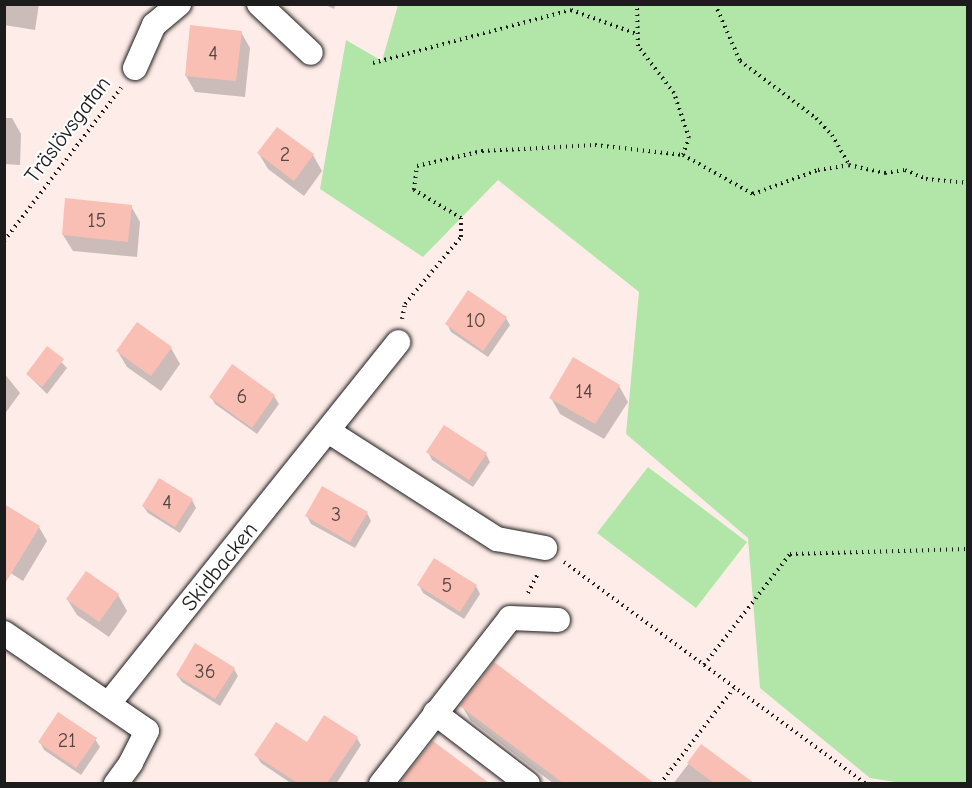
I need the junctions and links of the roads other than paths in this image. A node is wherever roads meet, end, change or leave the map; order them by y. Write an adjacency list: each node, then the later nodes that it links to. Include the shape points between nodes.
1 (179, 4): 4 (street, via 154,25)
2 (259, 4): 3 (street)
3 (311, 54)
4 (135, 68)
5 (398, 342): 6 (street, Skidbacken)
6 (328, 431): 7 (street, via 497,539); 10 (street, Skidbacken)
7 (545, 548)
8 (558, 620): 11 (street, via 510,618)
9 (4, 633): 10 (street)
10 (110, 702): 12 (street, via 147,731)
11 (435, 713): 13 (street); 14 (street)
12 (116, 783)
13 (381, 783)
14 (528, 783)

